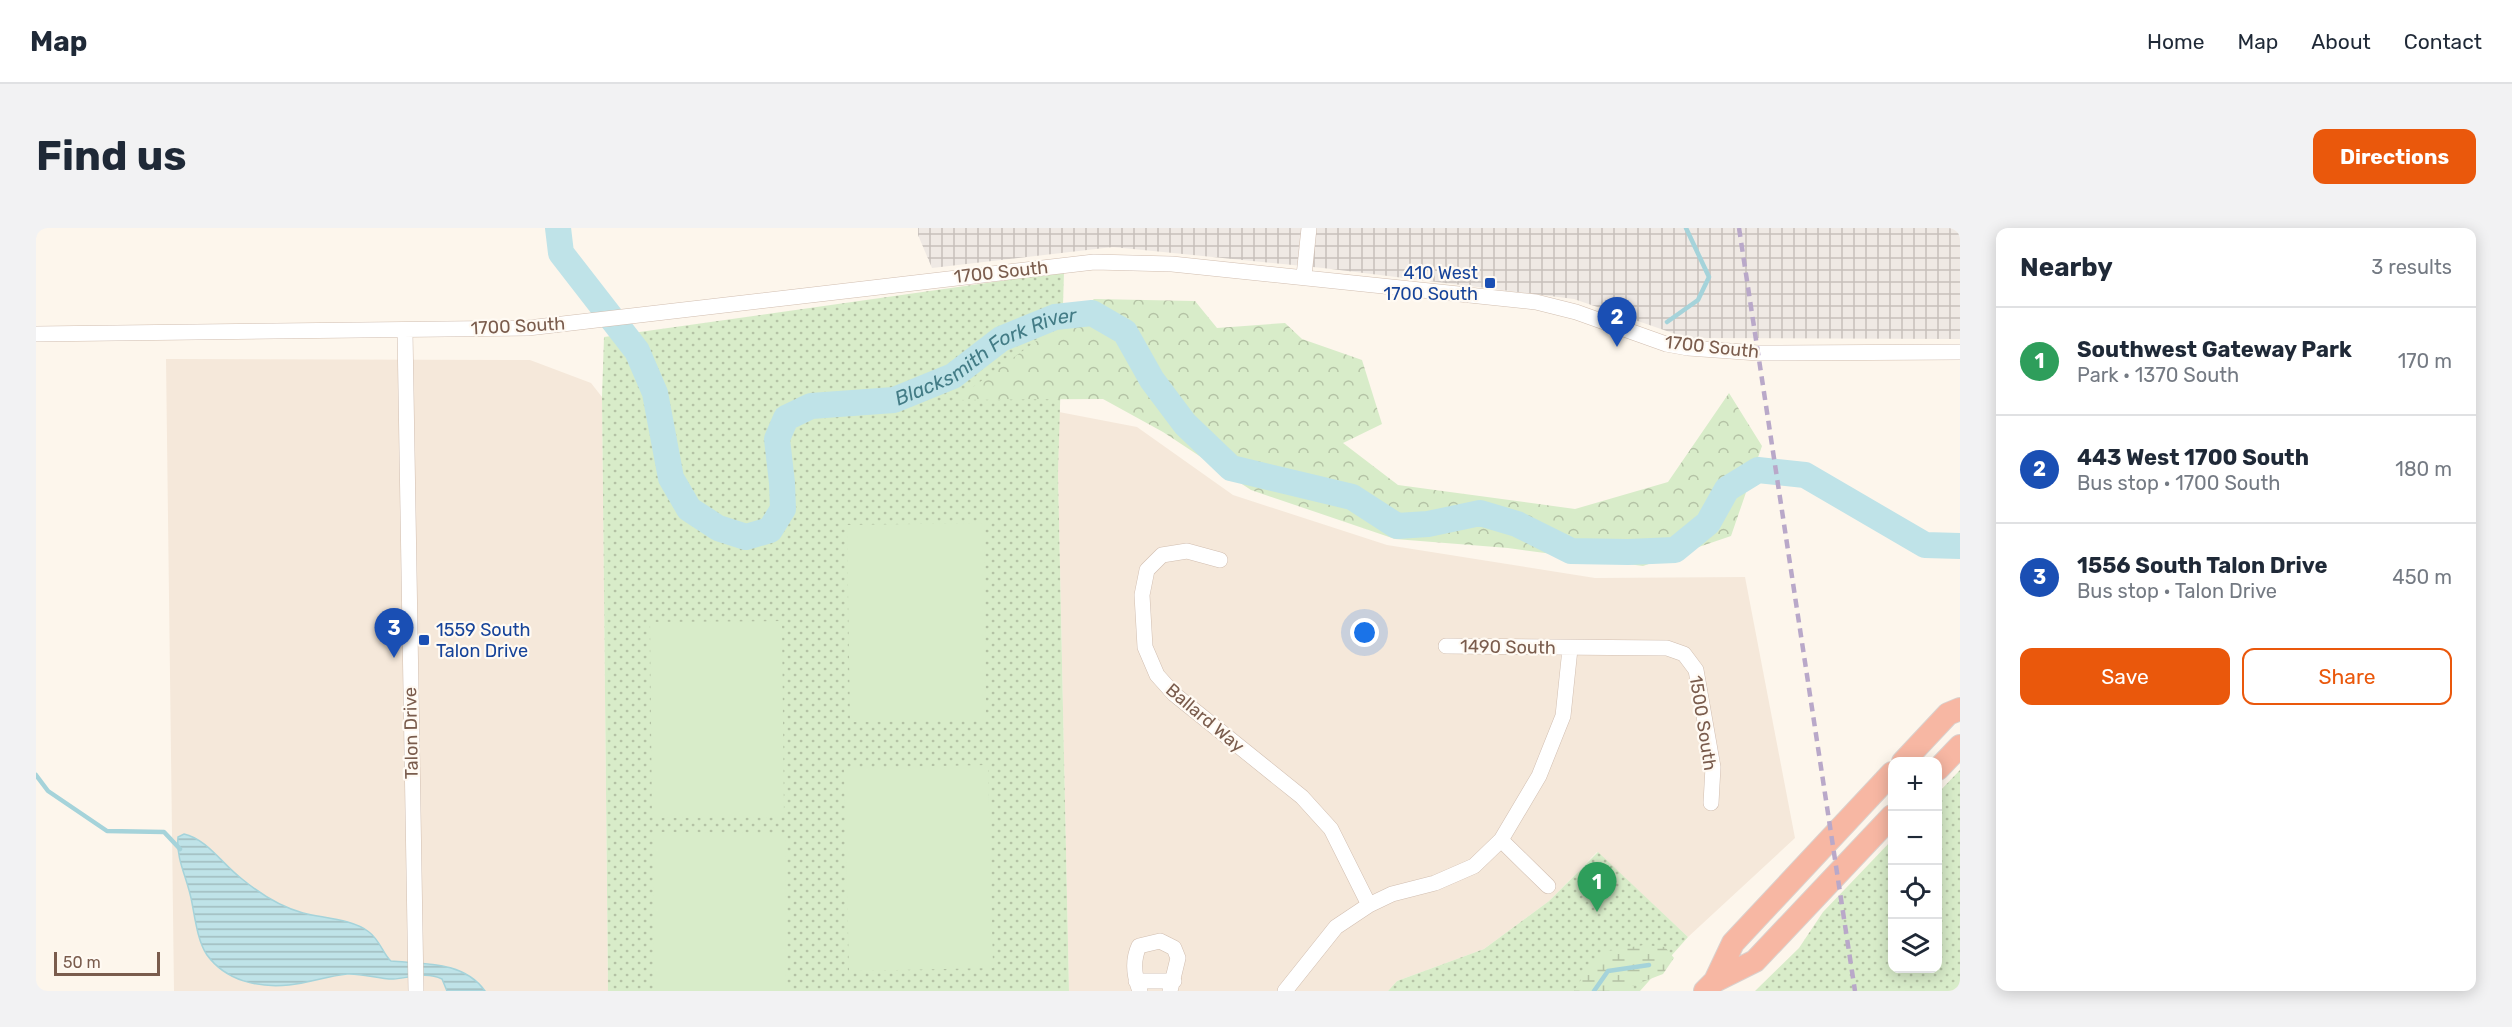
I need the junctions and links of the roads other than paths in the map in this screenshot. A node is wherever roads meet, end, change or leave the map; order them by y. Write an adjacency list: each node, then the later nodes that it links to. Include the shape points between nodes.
1 (1309, 228): 2 (street)
2 (1304, 276): 3 (street, 1700 South, via 1172,264 1094,262 528,328); 5 (street, 1700 South, via 1536,302 1688,348 1758,353)
3 (405, 331): 4 (street, 1700 South); 22 (street, Talon Drive)
4 (36, 334)
5 (1960, 352)
6 (1220, 560): 18 (street, Ballard Way, via 1187,551 1162,555 1147,570 1142,595 1145,647 1153,666 1174,694 1302,797 1331,829)
7 (1446, 646): 8 (street, 1490 South)
8 (1570, 649): 14 (street, 1500 South, via 1666,648 1684,654 1696,670 1713,767); 16 (street, via 1563,716 1539,776)
9 (1960, 709): 11 (highway, via 1948,714)
10 (1960, 746): 12 (highway)
11 (1908, 757)
12 (1942, 765)
13 (1888, 778): 21 (highway, via 1733,943)
14 (1711, 803)
15 (1888, 821): 21 (highway, via 1755,961)
16 (1501, 840): 17 (street); 18 (street, via 1474,866)
17 (1548, 886)
18 (1370, 905): 23 (street, via 1336,927)
19 (1138, 986): 20 (street); 20 (street, via 1134,957 1139,946 1160,941 1174,948 1178,958)
20 (1172, 986)
21 (1710, 986)
22 (416, 991)
23 (1285, 991)

